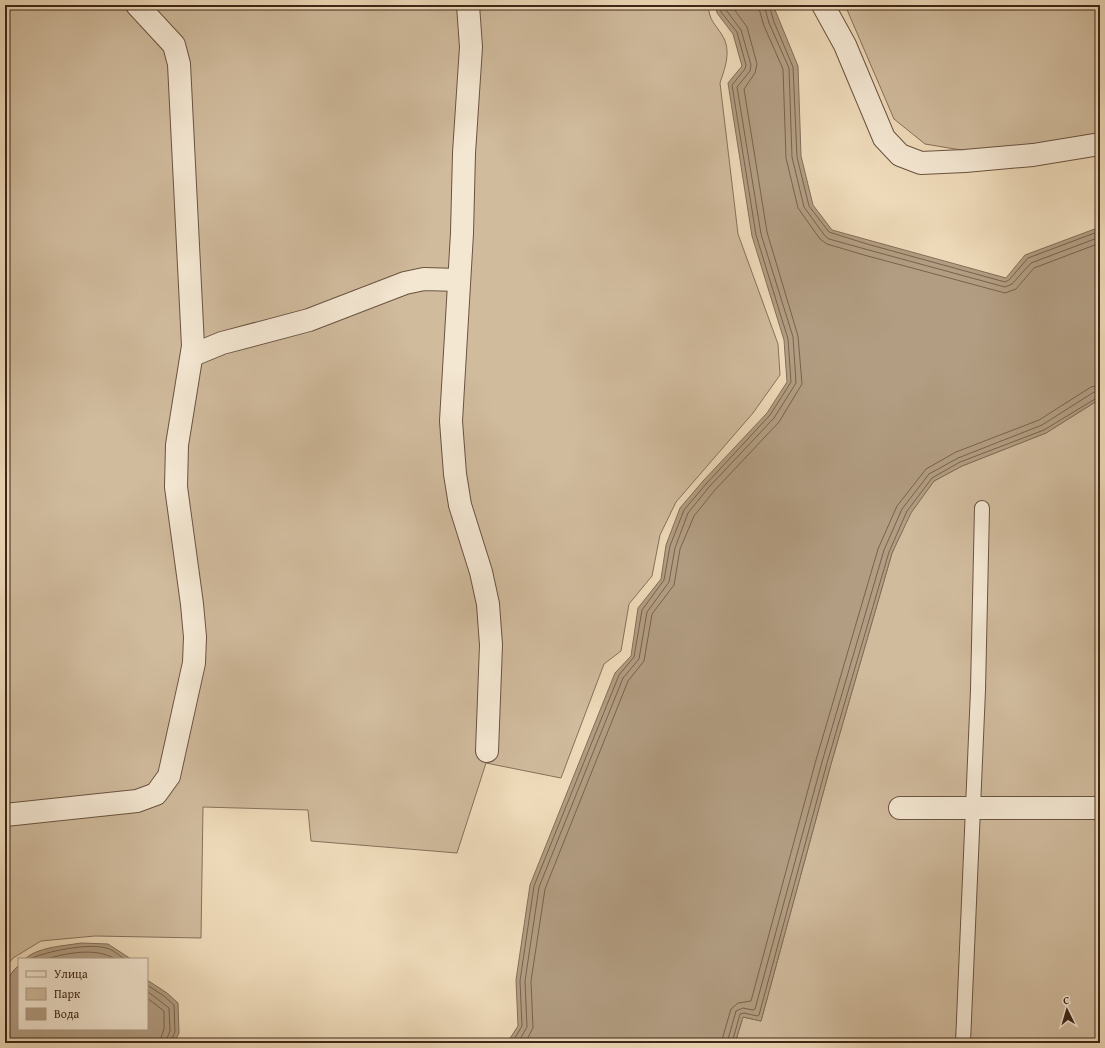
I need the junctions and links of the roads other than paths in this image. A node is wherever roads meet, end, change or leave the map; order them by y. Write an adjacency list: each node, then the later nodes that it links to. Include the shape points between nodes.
1 (137, 5): 6 (street, via 174,45 179,64)
2 (468, 5): 5 (street, via 471,47)
3 (823, 5): 4 (street, via 845,45 884,138 900,155 921,163 965,161 1033,155)
4 (1100, 144)
5 (459, 280): 6 (street, via 424,279 405,283 310,320 222,343); 8 (street, via 451,421 460,505 488,604 491,645)
6 (192, 355): 12 (street, via 177,445 176,487 195,643 188,694 168,776 156,794 137,801)
7 (982, 508): 11 (lane)
8 (487, 751)
9 (900, 808): 11 (street)
10 (1100, 808): 11 (street)
11 (973, 809): 13 (lane)
12 (5, 815)
13 (963, 1043)

